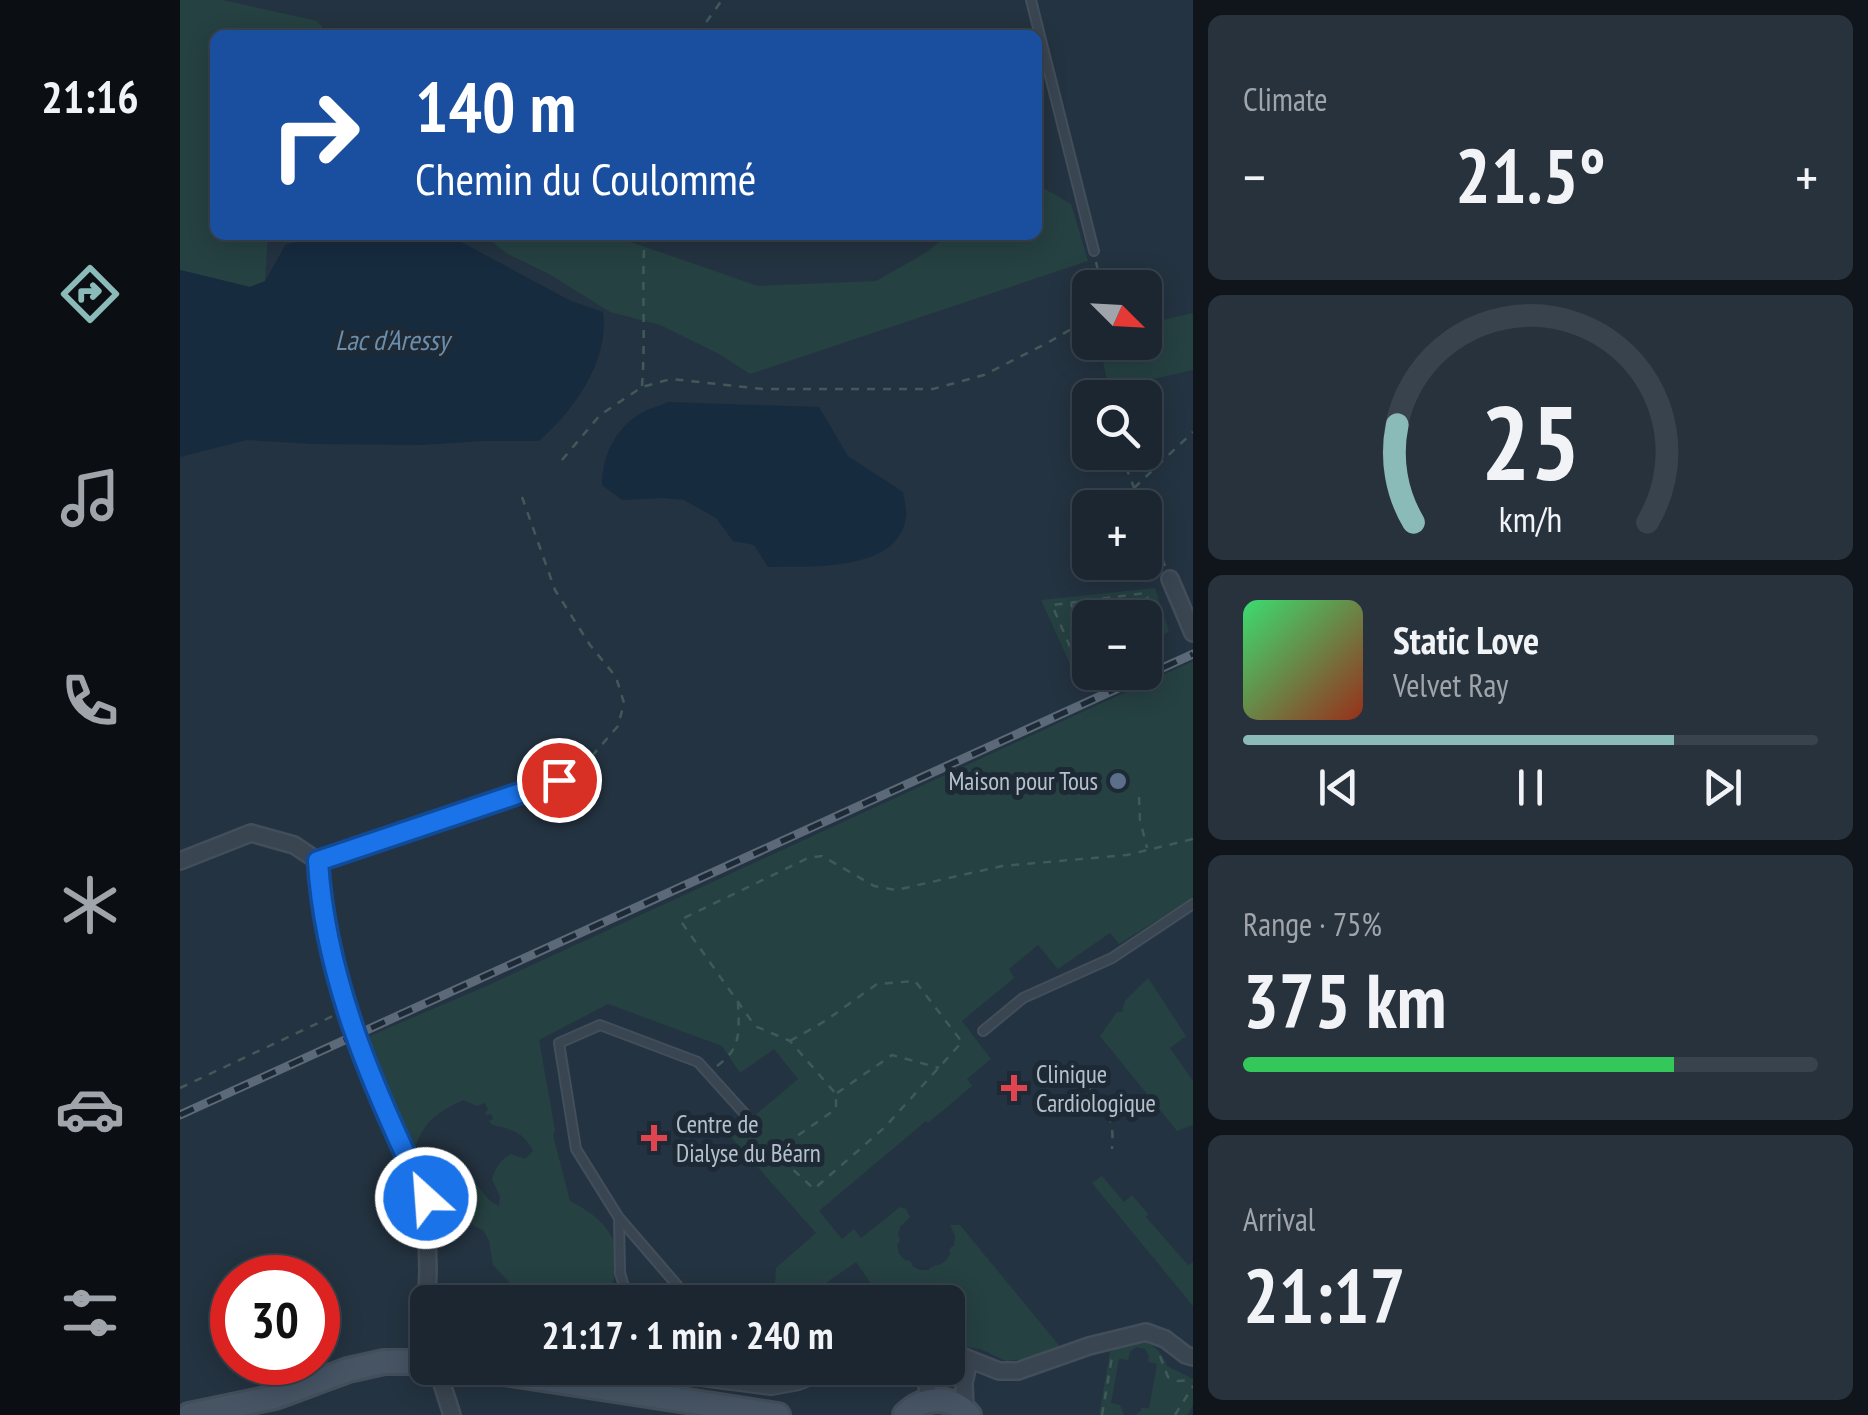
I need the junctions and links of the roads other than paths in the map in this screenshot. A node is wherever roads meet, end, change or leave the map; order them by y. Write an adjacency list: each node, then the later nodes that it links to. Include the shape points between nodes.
1 (1031, 0): 2 (lane)
2 (1039, 30)
3 (1042, 44): 4 (lane)
4 (1094, 251)
5 (1170, 579): 6 (street)
6 (1193, 634)
7 (559, 780): 9 (street)
8 (180, 860): 9 (street, via 251,833 294,845)
9 (318, 861): 14 (street, via 346,1010 426,1198)
10 (1193, 904): 11 (lane, via 1112,958 1024,998)
11 (983, 1032)
12 (745, 1114): 13 (lane, via 698,1062 600,1025 559,1043 576,1149)
13 (619, 1218): 15 (lane); 16 (lane)
14 (428, 1285)
15 (624, 1285)
16 (676, 1285)
17 (1193, 1357): 19 (street, via 1146,1332 1018,1372)
18 (965, 1358): 19 (street)
19 (969, 1360): 27 (street)
20 (410, 1363): 28 (main road, via 348,1370 275,1397)
21 (439, 1385): 29 (street)
22 (583, 1385): 30 (main road)
23 (731, 1385): 24 (lane)
24 (799, 1385)
25 (927, 1385): 26 (street)
26 (928, 1400): 27 (main road, via 950,1401); 31 (main road)
27 (967, 1412)
28 (189, 1415)
29 (452, 1415)
30 (778, 1415)
31 (904, 1415)

